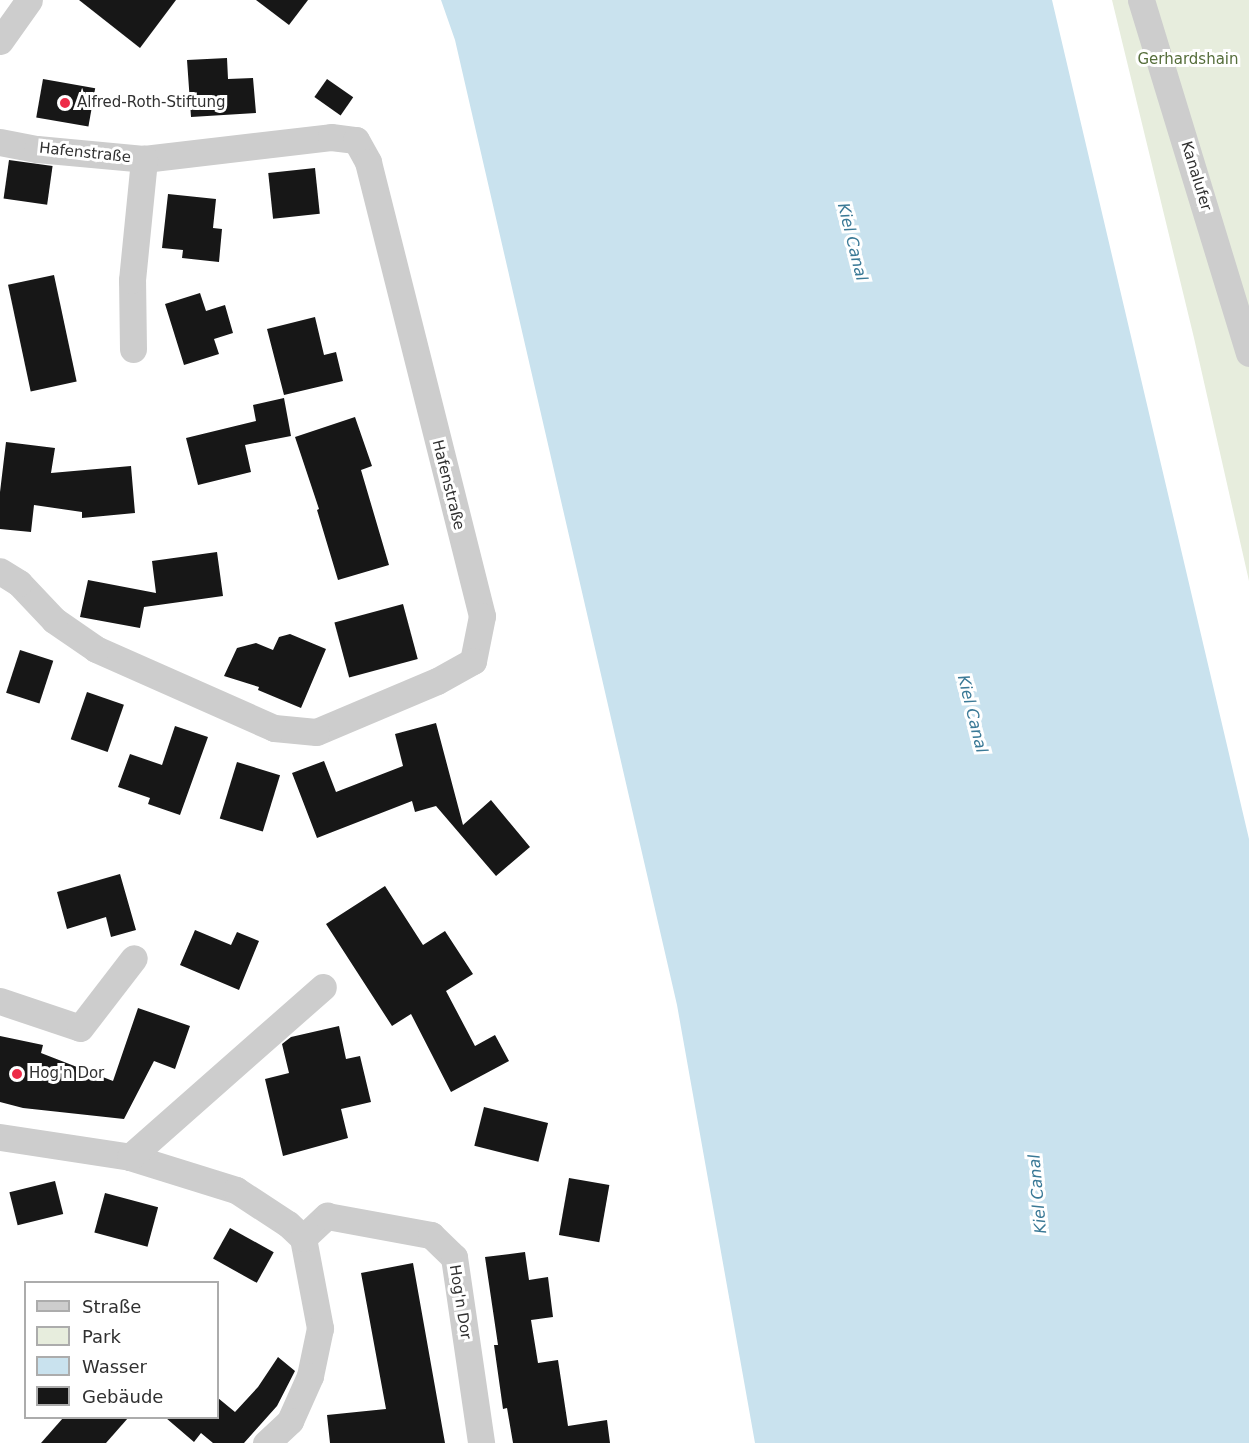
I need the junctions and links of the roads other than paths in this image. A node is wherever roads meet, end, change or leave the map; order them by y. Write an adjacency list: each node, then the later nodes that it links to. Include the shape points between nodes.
1 (29, 0): 3 (street)
2 (1141, 0): 7 (street, Kanalufer)
3 (0, 41)
4 (0, 142): 5 (street, Hafenstraße)
5 (144, 159): 6 (street, via 132,280); 8 (street, Hafenstraße, via 331,137 356,140 368,162 482,616 473,661 316,732 274,728 96,649 54,620 19,583)
6 (133, 349)
7 (1249, 353)
8 (0, 571)
9 (134, 958): 11 (street, via 80,1029)
10 (323, 987): 13 (street)
11 (0, 1001)
12 (6, 1142): 13 (street)
13 (130, 1157): 14 (street, via 236,1190 288,1224)
14 (303, 1239): 15 (street, via 320,1328 310,1376 290,1421); 16 (street, Hog'n Dor, via 327,1216 431,1235 454,1257)
15 (266, 1443)
16 (481, 1443)

